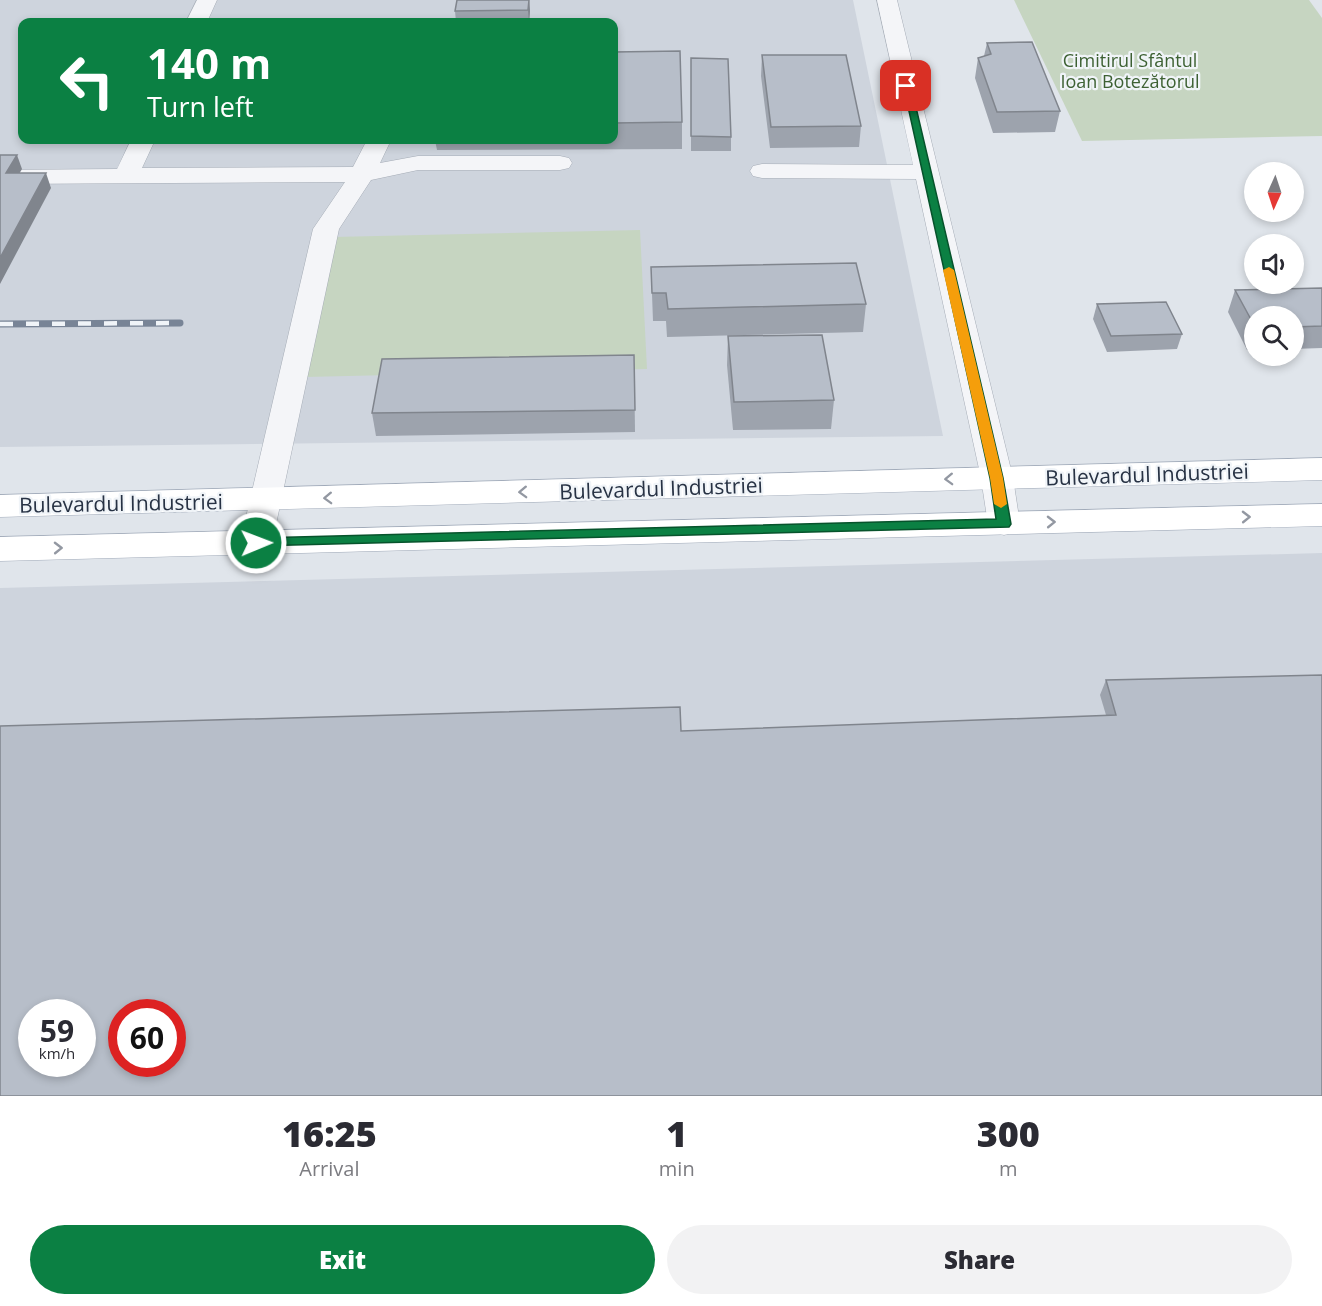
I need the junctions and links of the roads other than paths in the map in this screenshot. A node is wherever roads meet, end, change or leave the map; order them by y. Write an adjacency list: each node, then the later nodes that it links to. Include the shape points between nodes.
1 (207, 0): 3 (street)
2 (887, 0): 8 (street)
3 (199, 18)
4 (141, 144): 10 (street)
5 (377, 144): 9 (street)
6 (560, 164): 9 (street, via 418,163)
7 (762, 171): 8 (street)
8 (926, 172): 13 (street)
9 (362, 174): 10 (street); 14 (street, via 326,229)
10 (126, 176): 11 (street)
11 (0, 177)
12 (1322, 469): 13 (main road, Bulevardul Industriei)
13 (997, 478): 14 (main road, Bulevardul Industriei, one-way to 14); 17 (street)
14 (265, 500): 15 (main road, Bulevardul Industriei); 18 (street)
15 (0, 506)
16 (1322, 515): 17 (main road, Bulevardul Industriei, one-way to 16)
17 (1004, 524): 18 (main road, Bulevardul Industriei)
18 (256, 543): 19 (main road, Bulevardul Industriei, one-way to 18)
19 (0, 549)

